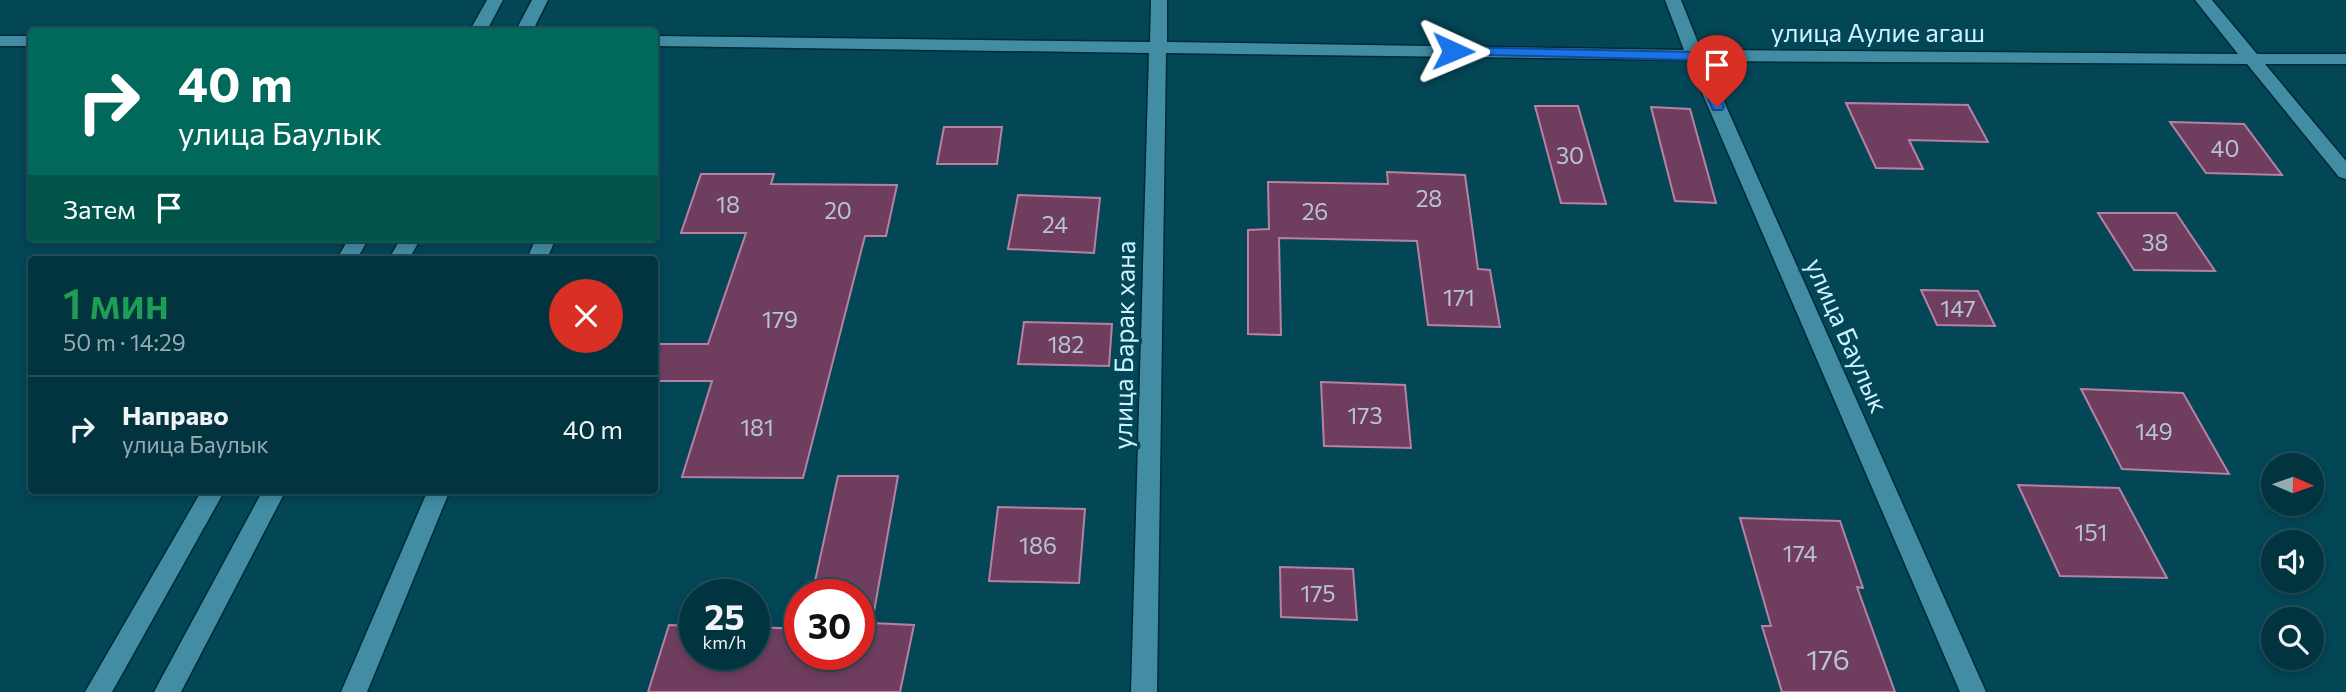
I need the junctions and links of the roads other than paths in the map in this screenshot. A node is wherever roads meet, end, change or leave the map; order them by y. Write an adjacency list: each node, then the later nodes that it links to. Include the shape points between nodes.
1 (495, 0): 6 (street)
2 (540, 0): 7 (street)
3 (1159, 0): 11 (street, улица Барак хана)
4 (1673, 0): 12 (street, улица Баулык)
5 (2203, 0): 13 (street)
6 (479, 28)
7 (525, 28)
8 (28, 40): 9 (street)
9 (0, 41)
10 (658, 41): 11 (street, улица Аулие агаш)
11 (1158, 45): 12 (street, улица Аулие агаш); 22 (street, улица Барак хана)
12 (1695, 56): 13 (street, улица Аулие агаш); 23 (street, улица Баулык)
13 (2252, 59): 14 (street, улица Аулие агаш); 15 (street)
14 (2346, 59)
15 (2346, 173)
16 (212, 494): 19 (street)
17 (273, 494): 20 (street)
18 (437, 494): 21 (street)
19 (98, 692)
20 (167, 692)
21 (354, 692)
22 (1144, 692)
23 (1973, 692)

